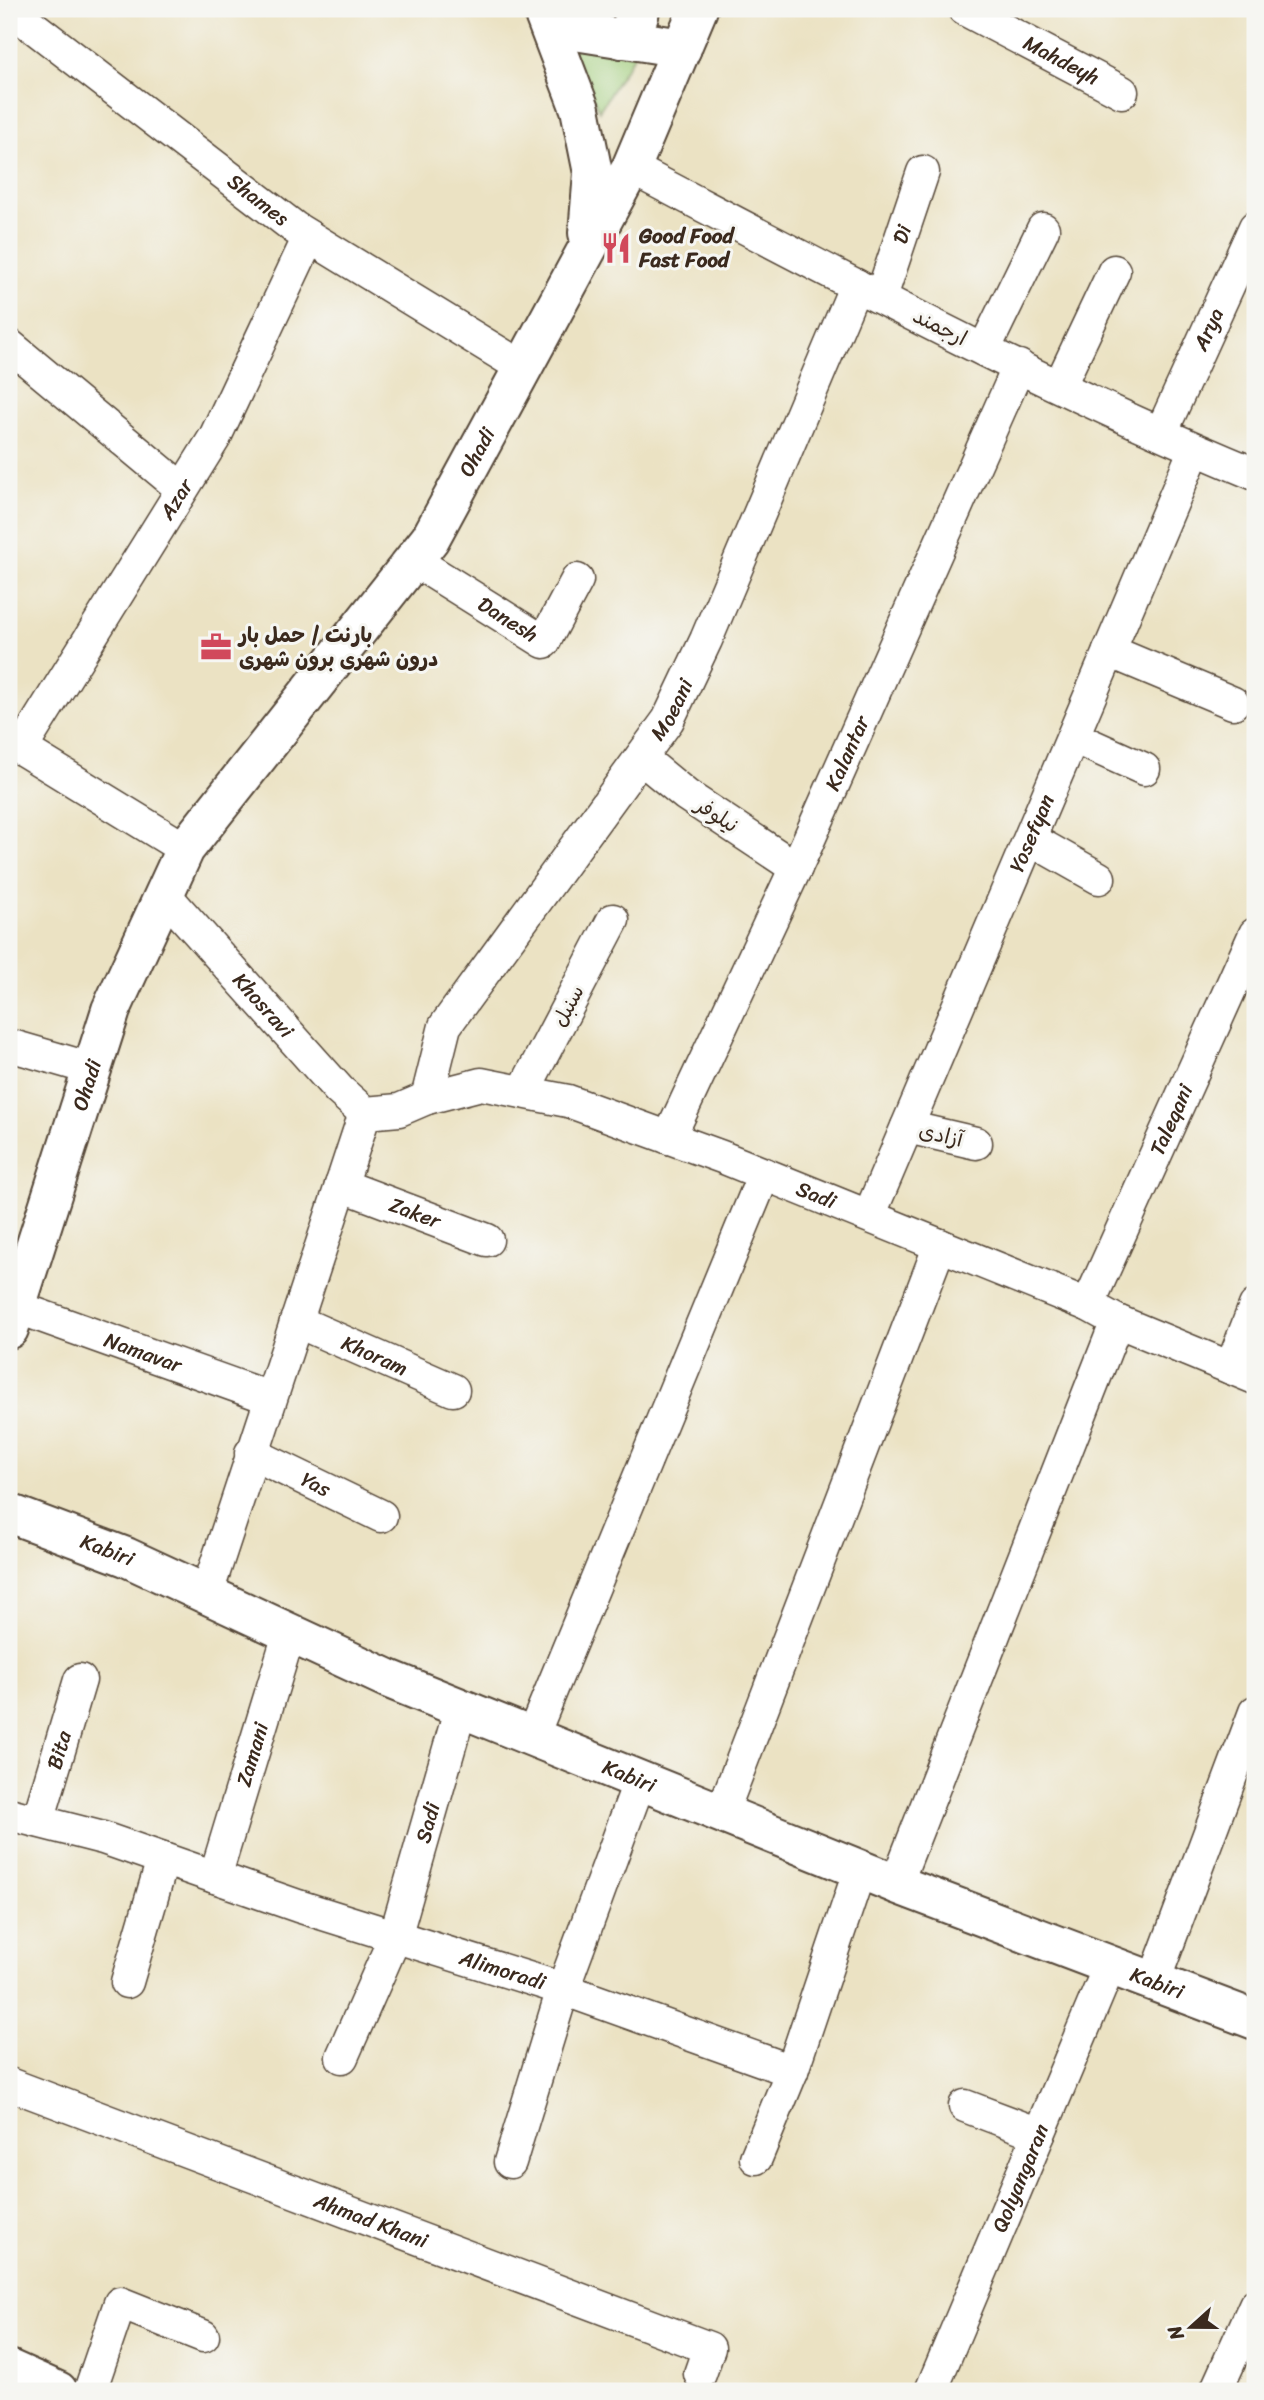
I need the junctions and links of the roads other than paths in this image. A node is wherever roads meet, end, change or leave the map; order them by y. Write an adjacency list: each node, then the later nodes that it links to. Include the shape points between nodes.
1 (10, 9): 11 (street, Shames)
2 (543, 9): 5 (main road, via 575,31); 12 (main road, via 580,109 593,173)
3 (964, 9): 6 (street, Mahdeyh)
4 (689, 21): 5 (main road); 7 (main road, Ohadi)
5 (631, 24)
6 (1122, 92)
7 (631, 169): 12 (main road, Ohadi); 14 (street, ارجمند)
8 (923, 172): 14 (street, Di)
9 (1255, 227): 20 (street, Arya)
10 (1043, 229): 16 (street)
11 (309, 237): 18 (street, Shames); 23 (street, Azar, via 215,436)
12 (587, 245): 18 (main road, Ohadi)
13 (1114, 271): 19 (street)
14 (869, 291): 16 (street, ارجمند); 30 (street, Moeani, via 668,720)
15 (9, 345): 23 (street)
16 (984, 350): 17 (street, ارجمند)
17 (1019, 366): 19 (street, ارجمند); 34 (street, Kalantar)
18 (522, 367): 24 (main road, Ohadi, via 430,539)
19 (1060, 385): 20 (street, ارجمند)
20 (1161, 433): 21 (street, ارجمند)
21 (1195, 449): 22 (street, ارجمند); 26 (street, Yosefyan)
22 (1255, 474)
23 (182, 489): 29 (street, Azar)
24 (413, 560): 25 (street, Danesh, via 544,642); 33 (main road, Ohadi)
25 (577, 580)
26 (1110, 651): 27 (street); 28 (street, Yosefyan)
27 (1233, 703)
28 (1073, 737): 31 (street); 32 (street, Yosefyan)
29 (15, 745): 33 (street)
30 (641, 758): 34 (street, نیلوفر, via 686,795); 42 (street, Moeani, via 445,1026)
31 (1144, 769)
32 (1030, 839): 35 (street); 44 (street, Yosefyan)
33 (185, 849): 36 (main road, Ohadi)
34 (796, 868): 45 (street, Kalantar)
35 (1099, 878)
36 (164, 894): 40 (main road, Ohadi, via 111,1010); 43 (street, Khosravi, via 339,1090)
37 (613, 920): 41 (street, سنبل)
38 (1255, 934): 52 (street, Taleqani)
39 (9, 1045): 40 (street)
40 (92, 1069): 54 (main road, Ohadi)
41 (523, 1092): 42 (street, Sadi, via 481,1084); 45 (street, Sadi, via 568,1101)
42 (427, 1098): 43 (street, Sadi, via 399,1111)
43 (365, 1113): 48 (street)
44 (907, 1127): 46 (street, آزادی); 49 (street, Yosefyan)
45 (669, 1138): 47 (street, Sadi)
46 (976, 1143)
47 (764, 1174): 49 (street, Sadi); 68 (street)
48 (341, 1185): 50 (street, Zaker); 55 (street)
49 (869, 1216): 51 (street, Sadi)
50 (487, 1240)
51 (940, 1245): 52 (street, Sadi); 70 (street)
52 (1088, 1305): 56 (street, Sadi)
53 (1255, 1306): 57 (street)
54 (12, 1318): 59 (street, Namavar)
55 (296, 1321): 58 (street, Khoram); 59 (street)
56 (1117, 1321): 57 (street, Sadi); 75 (street)
57 (1243, 1373)
58 (453, 1390)
59 (270, 1398): 60 (street)
60 (251, 1453): 62 (street, Yas); 63 (street)
61 (9, 1513): 63 (main road, Kabiri, via 126,1557)
62 (381, 1516)
63 (206, 1596): 64 (main road, Kabiri)
64 (289, 1634): 66 (main road, Kabiri); 74 (street, Zamani)
65 (80, 1680): 71 (street, Bita)
66 (461, 1707): 68 (main road, Kabiri); 76 (street, Sadi)
67 (1255, 1712): 79 (street)
68 (532, 1737): 69 (main road, Kabiri)
69 (640, 1780): 70 (main road, Kabiri); 80 (street)
70 (722, 1813): 73 (main road, Kabiri)
71 (24, 1817): 72 (street, Alimoradi)
72 (163, 1859): 74 (street, Alimoradi); 78 (street)
73 (860, 1869): 75 (main road, Kabiri); 83 (street)
74 (215, 1877): 76 (street, Alimoradi)
75 (896, 1884): 77 (main road, Kabiri)
76 (395, 1937): 80 (street, Alimoradi); 82 (street, Sadi)
77 (1110, 1965): 79 (main road, Kabiri); 86 (street, Qolyangaran)
78 (127, 1982)
79 (1154, 1982): 81 (main road, Kabiri)
80 (563, 1989): 83 (street, Alimoradi); 88 (street)
81 (1255, 2020)
82 (342, 2057)
83 (792, 2071): 87 (street)
84 (9, 2084): 92 (street, Ahmad Khani, via 709,2348)
85 (965, 2106): 86 (street)
86 (1039, 2134): 95 (street, Qolyangaran)
87 (756, 2158)
88 (510, 2162)
89 (1255, 2305): 96 (street)
90 (203, 2336): 94 (street, via 120,2303)
91 (9, 2369): 93 (main road)
92 (701, 2374)
93 (58, 2391)
94 (90, 2391)
95 (931, 2391)
96 (1216, 2391)

